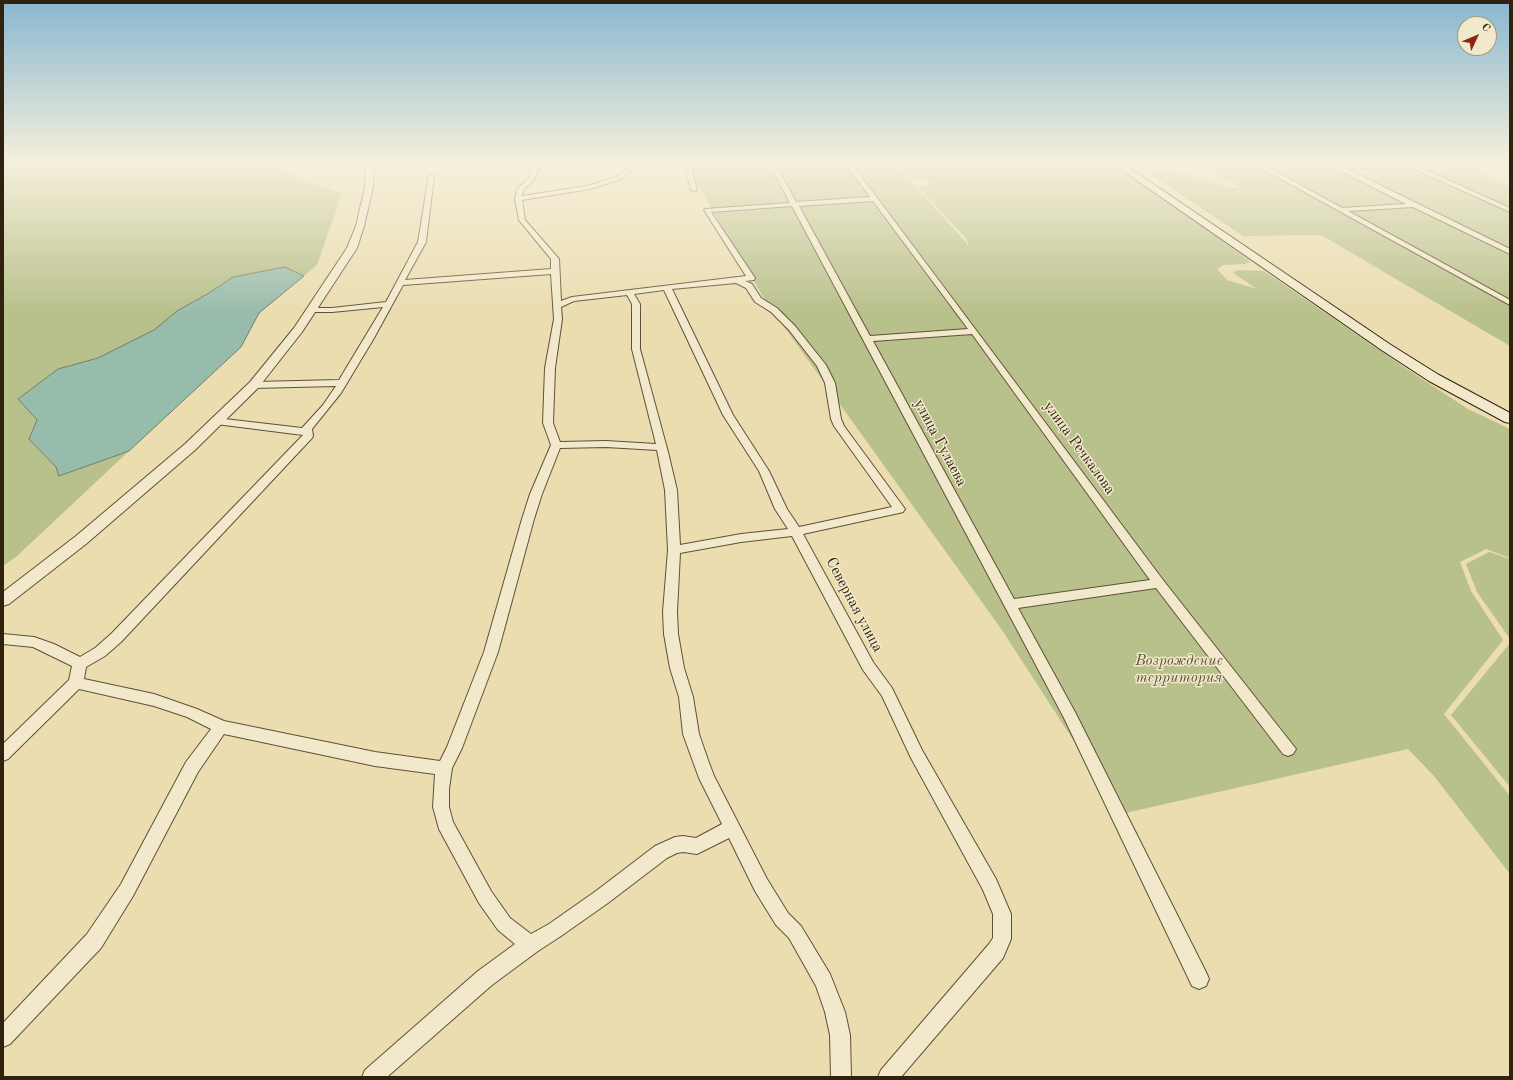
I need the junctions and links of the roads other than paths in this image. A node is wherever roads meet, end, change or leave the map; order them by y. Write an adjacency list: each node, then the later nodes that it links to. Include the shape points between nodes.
1 (363, 213): 19 (street, via 352,248)
2 (427, 213): 13 (street, via 422,242)
3 (521, 213): 11 (street, via 526,227 555,259)
4 (709, 213): 12 (street, via 750,278)
5 (799, 213): 21 (street, улица Гулаева)
6 (886, 213): 20 (street, улица Речкалова)
7 (1190, 213): 24 (main road, via 1387,348 1434,378)
8 (1345, 213): 16 (street)
9 (1432, 213): 10 (street)
10 (1510, 252)
11 (555, 271): 13 (street); 18 (street)
12 (737, 281): 14 (street); 29 (street, via 749,286 758,300 774,310 792,328 821,365 830,383 839,426 899,509)
13 (400, 283): 17 (street)
14 (667, 288): 15 (street); 29 (street, Северная улица, via 728,415 764,471 781,509)
15 (630, 293): 18 (street, via 572,299); 28 (street, via 636,304 636,349)
16 (1510, 302)
17 (388, 304): 19 (street); 22 (street)
18 (558, 305): 27 (street, via 550,375 548,423)
19 (311, 310): 23 (street)
20 (974, 331): 21 (street); 31 (street, улица Речкалова)
21 (867, 339): 33 (street, улица Гулаева)
22 (342, 383): 23 (street); 26 (street)
23 (254, 385): 25 (street)
24 (1510, 419)
25 (216, 421): 26 (street); 32 (street, via 190,447 82,540)
26 (307, 432): 35 (street, via 308,436 116,638)
27 (556, 445): 28 (street); 40 (street, via 528,519 491,652)
28 (661, 447): 30 (street, via 671,490)
29 (796, 532): 30 (street, via 741,538); 47 (street, Северная улица, via 868,666 887,692 916,753 990,885 1002,914 1002,939 996,951)
30 (674, 550): 41 (street, via 670,612 677,668 686,697 691,734 707,778)
31 (1159, 583): 33 (street); 38 (street, улица Речкалова)
32 (3, 600)
33 (1010, 604): 43 (street, улица Гулаева, via 1070,716)
34 (3, 639): 35 (street, via 34,642)
35 (80, 664): 36 (street)
36 (76, 683): 37 (street, via 154,700 192,713); 39 (street)
37 (221, 727): 40 (street, via 375,759); 44 (street, via 192,767 127,890 94,941)
38 (1288, 749)
39 (3, 754)
40 (444, 768): 42 (street, via 440,789 445,824 485,897 504,924)
41 (732, 828): 42 (street, via 696,846 679,844 661,852 602,897); 46 (street, via 761,885 782,919 795,932 823,981 840,1034)
42 (531, 944): 45 (street, via 485,978)
43 (1200, 979)
44 (3, 1037)
45 (372, 1077)
46 (841, 1077)
47 (888, 1077)

